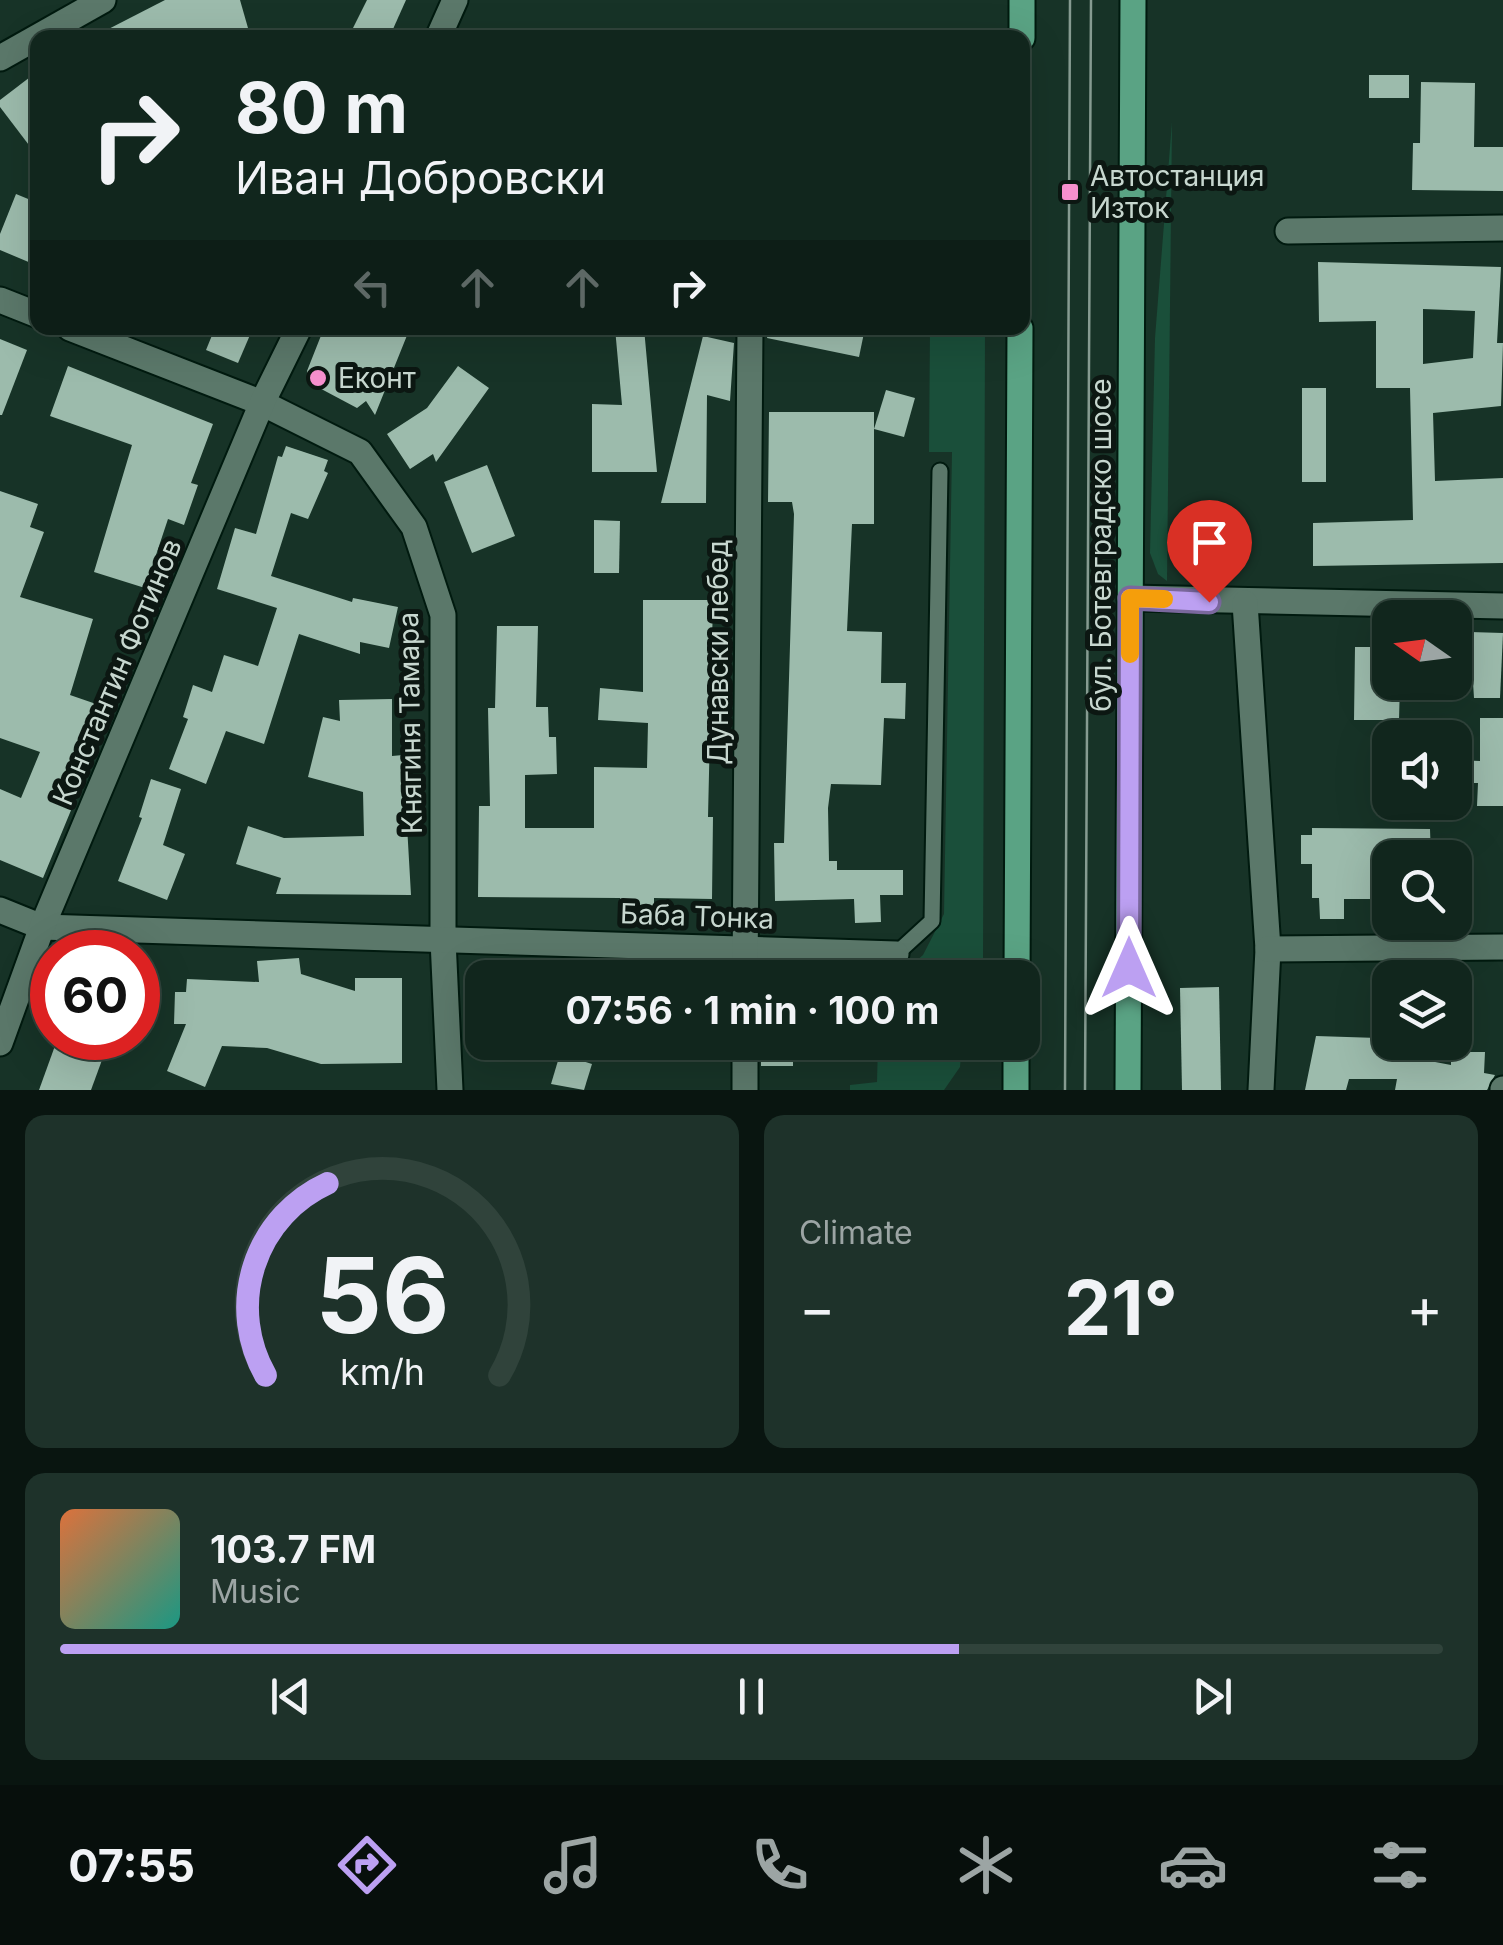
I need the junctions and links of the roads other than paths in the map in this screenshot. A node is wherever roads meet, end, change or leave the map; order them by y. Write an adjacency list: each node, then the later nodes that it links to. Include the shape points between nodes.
1 (102, 0): 5 (street)
2 (455, 0): 6 (street)
3 (1022, 0): 7 (main road)
4 (1133, 0): 20 (main road, бул. Ботевградско шосе)
5 (49, 30)
6 (442, 30)
7 (1022, 30)
8 (30, 41): 9 (street)
9 (0, 58)
10 (1503, 228): 11 (street)
11 (1288, 230)
12 (0, 300): 13 (street)
13 (30, 312)
14 (88, 335): 18 (street, Княгиня Тамара)
15 (295, 335): 18 (street, Константин Фотинов)
16 (750, 335): 26 (street, Дунавски лебед)
17 (1020, 335): 31 (main road)
18 (262, 402): 24 (street, Константин Фотинов); 25 (street, Княгиня Тамара, via 360,452 414,528 443,615)
19 (940, 471): 29 (lane, Баба Тонка, via 932,921)
20 (1130, 598): 21 (street); 38 (main road, бул. Ботевградско шосе)
21 (1245, 604): 22 (street); 28 (street)
22 (1503, 606)
23 (0, 910): 24 (street, Баба Тонка)
24 (42, 927): 25 (street, Баба Тонка); 32 (street, Константин Фотинов)
25 (443, 940): 26 (street, Баба Тонка); 35 (street, Княгиня Тамара)
26 (745, 946): 29 (street, Баба Тонка); 30 (street, Дунавски лебед)
27 (1503, 947): 28 (street)
28 (1268, 949): 39 (street)
29 (896, 954)
30 (745, 960)
31 (1016, 960)
32 (0, 1043)
33 (745, 1060): 36 (street)
34 (1016, 1060): 37 (main road)
35 (450, 1090)
36 (746, 1090)
37 (1016, 1090)
38 (1128, 1090)
39 (1261, 1090)

